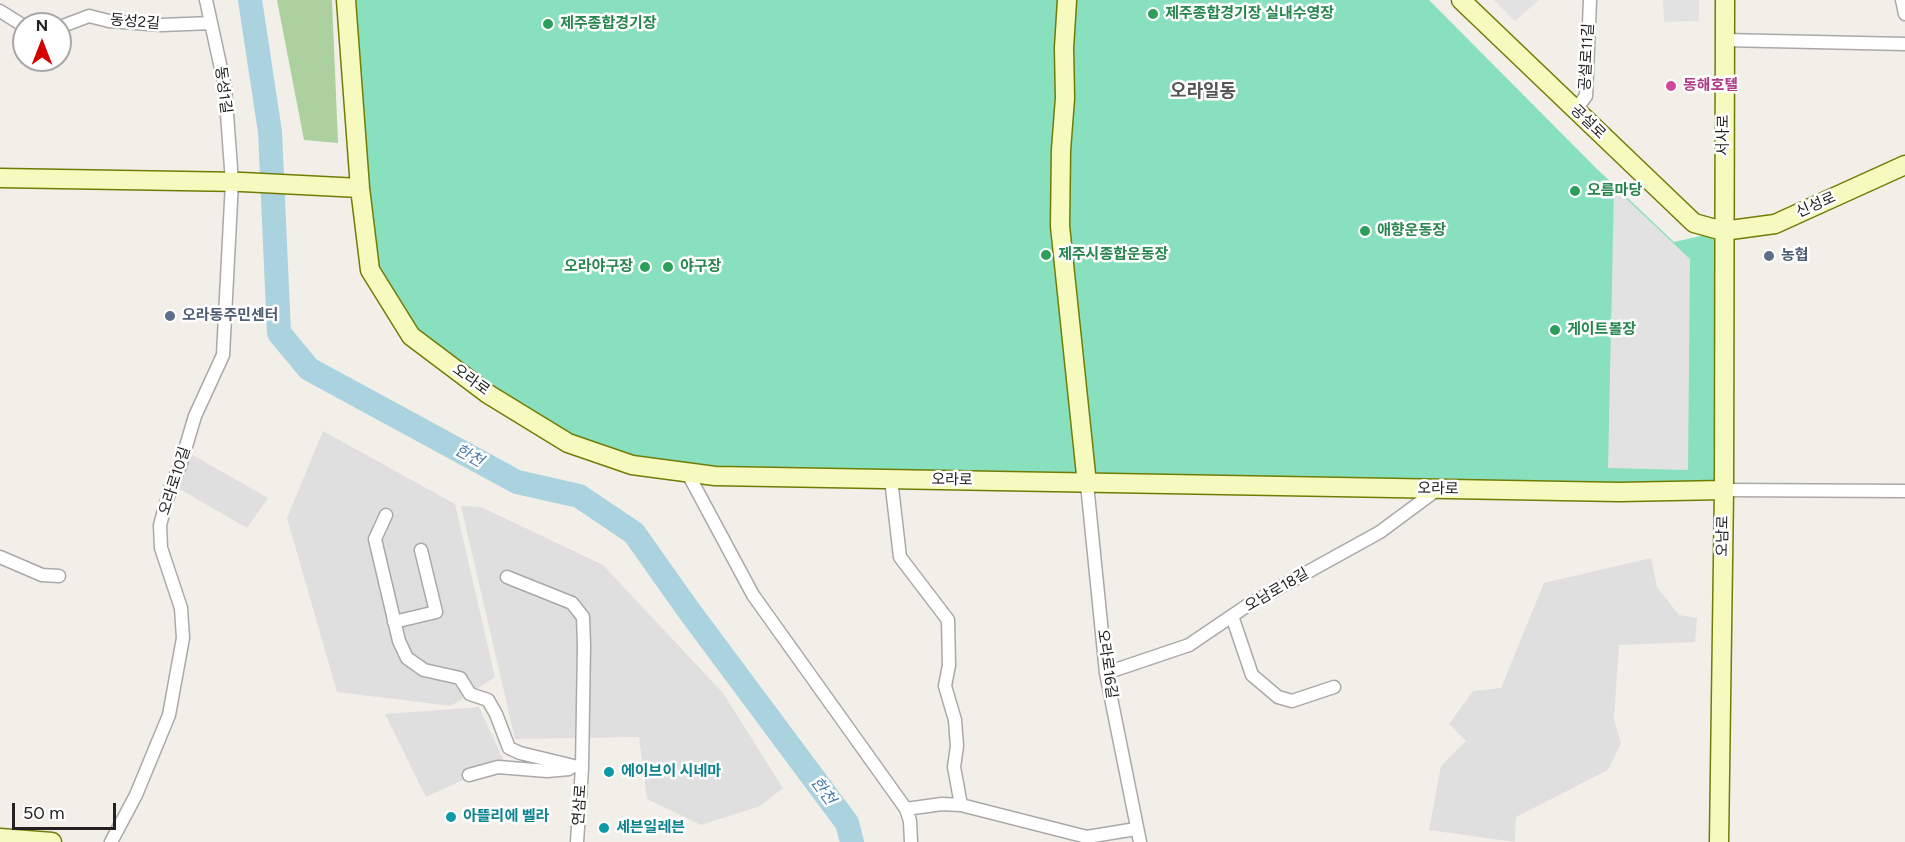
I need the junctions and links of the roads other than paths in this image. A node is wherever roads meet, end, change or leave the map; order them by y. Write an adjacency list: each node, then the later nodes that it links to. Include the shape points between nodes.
1 (206, 0): 10 (street, 동성1길)
2 (346, 0): 17 (street, 오라로)
3 (1067, 0): 21 (street, via 1060,226)
4 (1461, 0): 13 (street, 공설로)
5 (1590, 0): 13 (street, 공설로11길, via 1586,96)
6 (1725, 0): 11 (street, 서사로)
7 (1902, 0): 8 (street)
8 (1905, 14)
9 (72, 22): 10 (street, 동성2길, via 89,16 162,25)
10 (212, 23): 16 (street, 동성1길)
11 (1724, 40): 12 (street); 18 (street, 서사로)
12 (1905, 44)
13 (1575, 110): 18 (street, 공설로, via 1694,223)
14 (1905, 165): 18 (street, 신성로, via 1775,224)
15 (0, 178): 16 (street)
16 (237, 182): 17 (street); 41 (street, 오라로10길, via 223,355 195,416 160,525 161,548 182,608 183,638 169,715 136,795)
17 (360, 188): 19 (street, 오라로, via 370,270 411,336 488,394 568,443 632,465)
18 (1723, 231): 23 (street, 오남로)
19 (687, 472): 20 (street, 오라로, via 715,476); 37 (street, via 753,595)
20 (891, 479): 21 (street, 오라로); 36 (street, via 900,557 948,620 950,665 945,686 955,720 954,767)
21 (1088, 484): 22 (street, 오라로); 32 (street, 오라로16길)
22 (1438, 489): 23 (street, 오라로); 30 (street, 오남로18길, via 1380,532)
23 (1724, 490): 24 (street); 45 (street, 오남로)
24 (1905, 491)
25 (386, 515): 31 (street, via 375,539)
26 (421, 550): 31 (street, via 436,612)
27 (0, 556): 28 (street, via 26,570)
28 (59, 576)
29 (507, 577): 34 (street, 연삼로, via 572,603 583,617)
30 (1232, 616): 32 (street, 오남로18길, via 1189,645); 33 (street, via 1252,675 1278,697 1292,701)
31 (394, 622): 34 (street, via 407,658 423,670 460,678 470,693 488,700 509,748)
32 (1106, 673): 38 (street, 오라로16길)
33 (1334, 687)
34 (582, 768): 35 (street, via 547,771 498,767); 42 (street, 연삼로)
35 (469, 775)
36 (961, 805): 37 (street); 38 (street, via 1087,837)
37 (906, 809): 43 (street)
38 (1136, 829): 44 (street, 오라로16길)
39 (0, 838): 40 (street)
40 (52, 842)
41 (111, 842)
42 (577, 842)
43 (911, 842)
44 (1140, 842)
45 (1719, 842)

